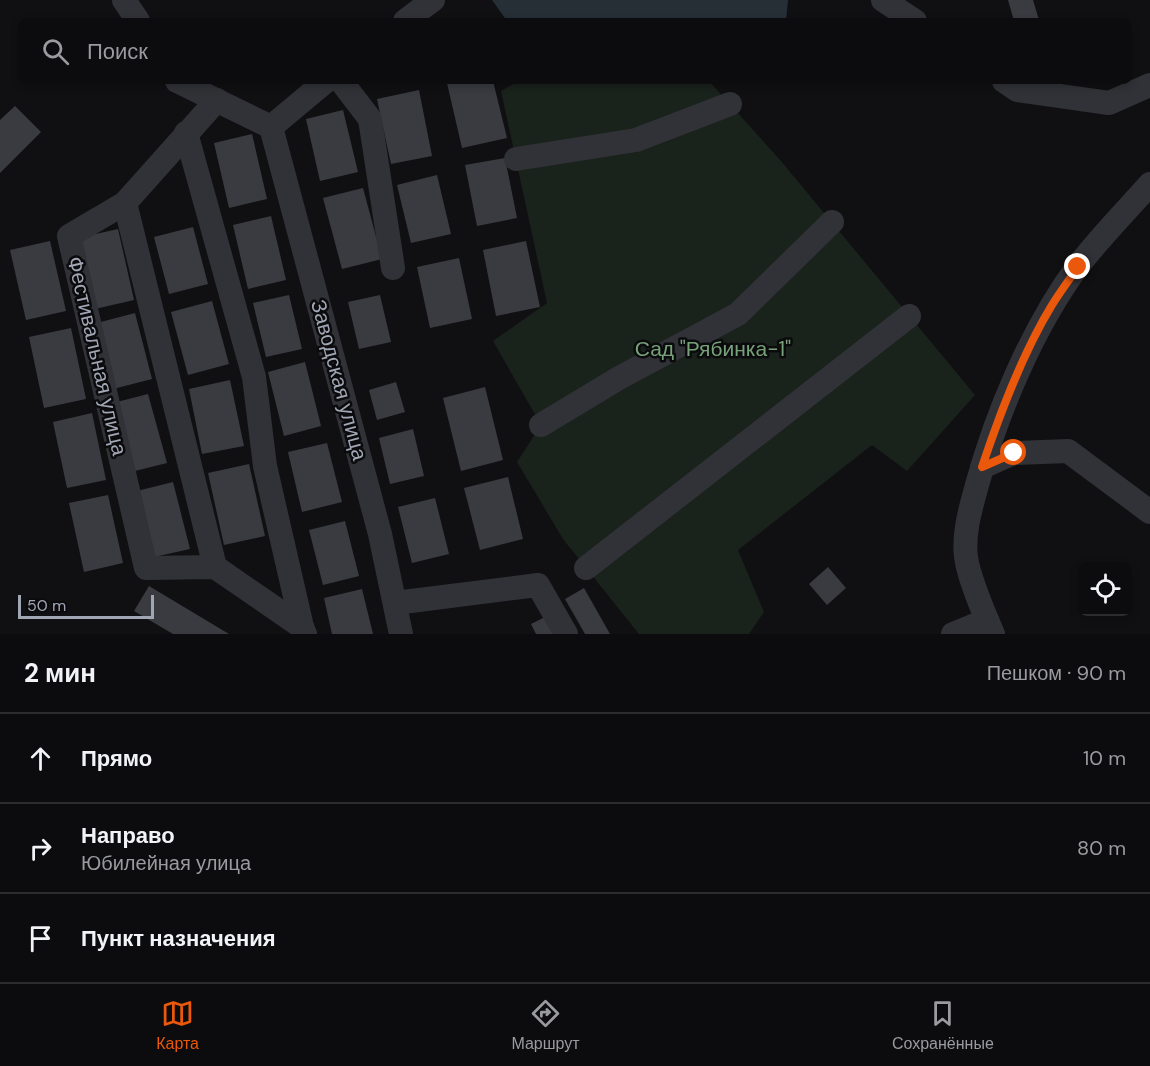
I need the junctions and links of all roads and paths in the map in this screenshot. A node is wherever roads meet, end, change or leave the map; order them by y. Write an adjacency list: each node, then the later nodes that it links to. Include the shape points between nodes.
1 (124, 0): 4 (street)
2 (433, 0): 5 (street)
3 (883, 0): 6 (street)
4 (136, 18)
5 (409, 18)
6 (910, 18)
7 (183, 84): 12 (street)
8 (322, 84): 14 (street)
9 (343, 84): 20 (street, via 370,120)
10 (1008, 84): 11 (street, via 1017,90 1109,103)
11 (1150, 85)
12 (217, 100): 14 (street); 15 (street, Фестивальная улица)
13 (730, 104): 16 (street, via 636,140)
14 (271, 127): 27 (street, Заводская улица)
15 (186, 133): 18 (street, Фестивальная улица); 29 (street, via 254,377 265,466)
16 (516, 159)
17 (1150, 184): 23 (street, via 1097,243 1051,306 1013,384)
18 (125, 203): 25 (street); 25 (street, Фестивальная улица, via 69,236 146,568)
19 (832, 222): 22 (street, via 738,314)
20 (393, 268)
21 (909, 316): 26 (street)
22 (541, 425)
23 (982, 467): 24 (street, via 1014,453 1068,451); 28 (street, via 967,530 966,557)
24 (1150, 512)
25 (214, 567): 29 (street)
26 (586, 568)
27 (395, 603): 30 (street, Заводская улица); 31 (street, via 538,585)
28 (990, 627): 32 (street)
29 (304, 631)
30 (401, 634)
31 (566, 634)
32 (953, 634)

